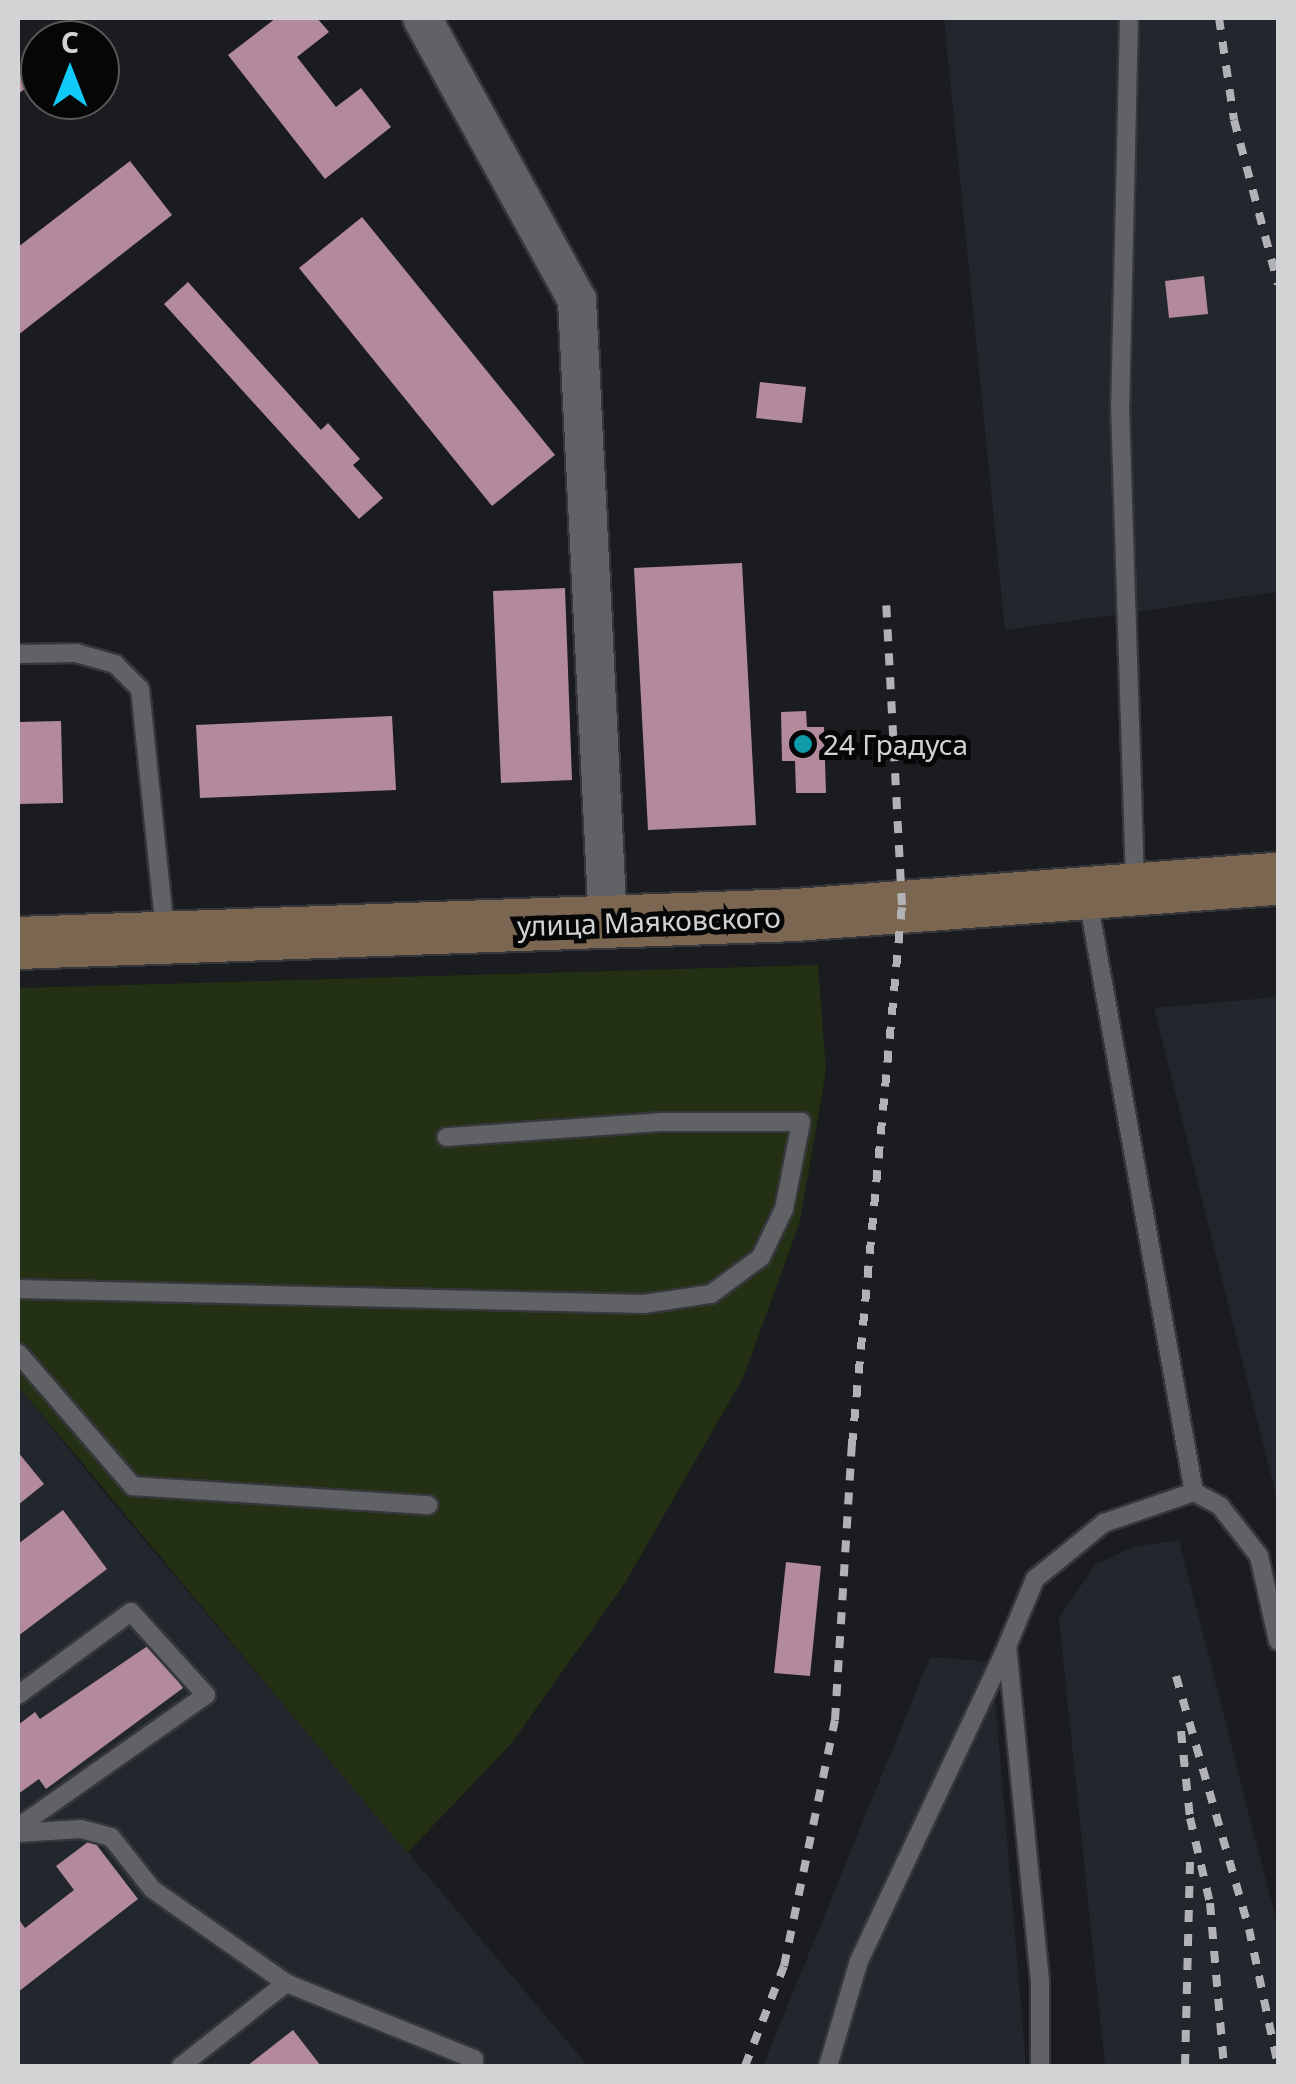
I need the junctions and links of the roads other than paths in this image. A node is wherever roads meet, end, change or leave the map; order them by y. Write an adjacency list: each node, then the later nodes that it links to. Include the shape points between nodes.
1 (422, 18): 6 (street, via 577,300)
2 (1129, 18): 5 (lane)
3 (18, 654): 7 (lane, via 76,653 115,664 140,690)
4 (1278, 878): 5 (street, улица Маяковского)
5 (1111, 891): 6 (street, улица Маяковского); 12 (lane)
6 (608, 924): 7 (street, улица Маяковского)
7 (166, 938): 8 (street, улица Маяковского)
8 (18, 943)
9 (446, 1137): 10 (lane, via 661,1122 801,1122 784,1209 761,1257 711,1294 644,1304)
10 (18, 1288)
11 (18, 1353): 13 (lane, via 133,1486)
12 (1194, 1492): 14 (lane, via 1220,1506 1260,1556); 15 (lane, via 1104,1523 1035,1578)
13 (428, 1505)
14 (1278, 1641)
15 (1007, 1646): 21 (lane, via 859,1961); 22 (lane, via 1040,1981)
16 (18, 1695): 17 (lane, via 130,1612 206,1695)
17 (18, 1830): 18 (lane, via 81,1829 111,1838 152,1889)
18 (286, 1983): 19 (lane); 20 (lane, via 474,2059)
19 (181, 2066)
20 (474, 2066)
21 (828, 2066)
22 (1040, 2066)

